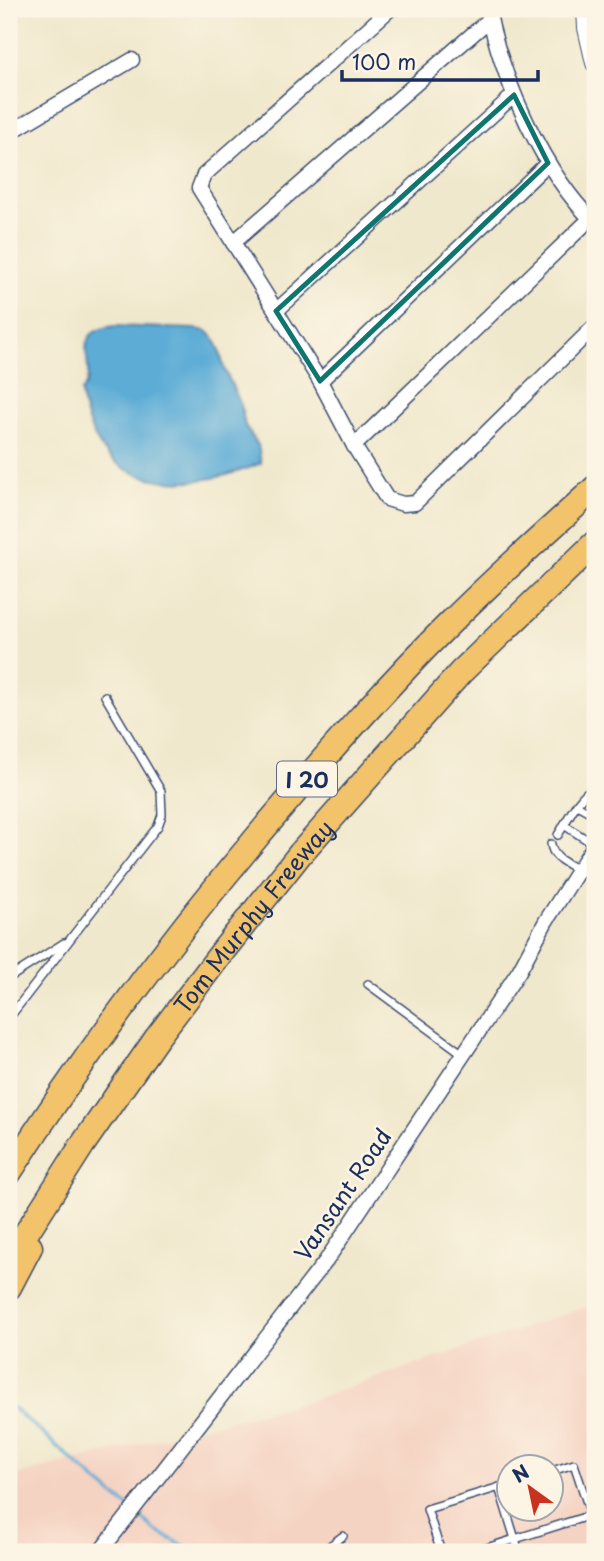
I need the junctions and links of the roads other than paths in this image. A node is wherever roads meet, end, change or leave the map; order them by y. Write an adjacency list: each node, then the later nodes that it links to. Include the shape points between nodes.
1 (390, 9): 10 (street, via 204,175 199,188)
2 (586, 9): 5 (street)
3 (489, 14): 6 (street); 10 (street)
4 (132, 60): 7 (street)
5 (595, 63)
6 (514, 95): 8 (street); 11 (street)
7 (9, 133)
8 (548, 163): 9 (street); 13 (street)
9 (593, 220): 14 (street)
10 (233, 243): 11 (street)
11 (276, 311): 13 (street)
12 (595, 326): 14 (street, via 415,503 387,499)
13 (320, 381): 14 (street)
14 (354, 446)
15 (595, 488): 31 (highway, Tom Murphy Freeway / I 20, via 451,622 317,766 214,887)
16 (595, 543): 32 (highway, Tom Murphy Freeway / I 20, via 461,672 300,854 163,1028)
17 (104, 696): 26 (lane, via 161,791 162,815)
18 (595, 787): 19 (lane)
19 (577, 805): 20 (lane); 21 (lane)
20 (595, 815)
21 (564, 825): 22 (lane); 23 (lane)
22 (558, 835)
23 (595, 844): 25 (street, Vansant Road)
24 (552, 848): 25 (lane, via 557,858)
25 (578, 870): 30 (street, Vansant Road)
26 (69, 940): 27 (lane); 29 (lane)
27 (9, 978)
28 (368, 985): 30 (lane)
29 (9, 1018)
30 (464, 1055): 43 (street, Vansant Road, via 326,1261)
31 (54, 1101): 33 (highway); 34 (highway, Tom Murphy Freeway / I 20)
32 (83, 1144): 35 (highway, Tom Murphy Freeway / I 20); 36 (highway)
33 (9, 1155)
34 (9, 1172)
35 (9, 1261)
36 (9, 1287)
37 (566, 1466): 39 (lane, via 574,1464)
38 (496, 1488): 45 (lane, via 427,1509)
39 (591, 1502): 42 (lane, via 591,1515)
40 (510, 1522): 42 (lane)
41 (343, 1536): 44 (lane, via 331,1545)
42 (515, 1539): 46 (lane); 47 (lane)
43 (100, 1552)
44 (335, 1552)
45 (441, 1552)
46 (474, 1552)
47 (519, 1552)

